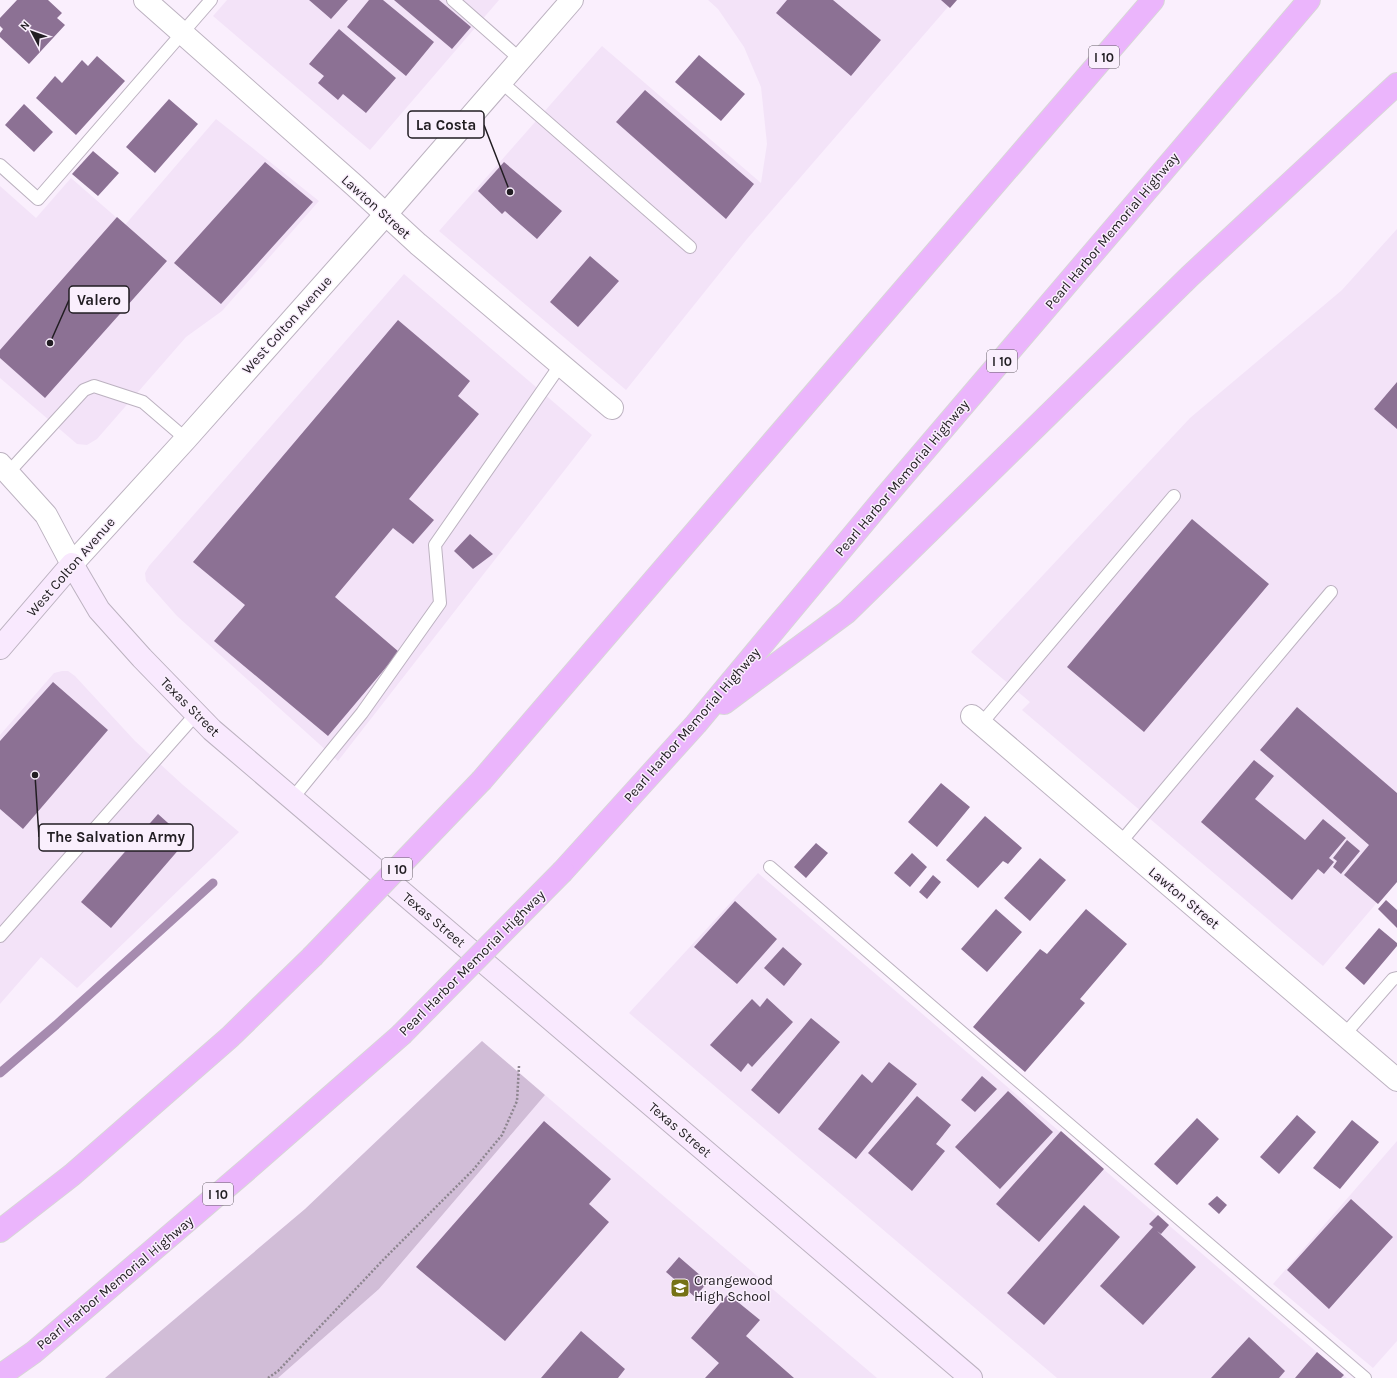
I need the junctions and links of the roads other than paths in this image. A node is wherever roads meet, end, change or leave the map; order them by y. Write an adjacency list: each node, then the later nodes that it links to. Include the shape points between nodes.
1 (145, 0): 7 (street, Lawton Street)
2 (211, 0): 7 (lane)
3 (453, 0): 8 (lane)
4 (572, 0): 8 (street, West Colton Avenue)
5 (1153, 0): 32 (highway, I 10, bridge, via 482,780 312,957 219,1047 72,1175)
6 (1309, 0): 24 (highway, Pearl Harbor Memorial Highway / I 10)
7 (182, 32): 11 (lane, via 38,199); 12 (street, Lawton Street)
8 (520, 59): 9 (street, West Colton Avenue)
9 (500, 81): 12 (street, West Colton Avenue); 13 (lane)
10 (1397, 84): 24 (highway, via 1190,276 847,612)
11 (0, 165)
12 (386, 214): 14 (street, Lawton Street, via 421,247); 16 (street, West Colton Avenue)
13 (690, 247)
14 (560, 364): 15 (street, Lawton Street); 25 (lane, via 435,545 440,603 362,713)
15 (612, 408)
16 (186, 440): 17 (lane, via 143,402 94,386 84,390); 19 (street, West Colton Avenue)
17 (4, 468): 19 (street, Texas Street, via 46,515)
18 (1174, 496): 23 (lane)
19 (72, 564): 21 (main road, West Colton Avenue); 22 (main road, Texas Street, via 99,610)
20 (1331, 592): 26 (lane)
21 (0, 648)
22 (196, 714): 25 (main road, Texas Street); 28 (lane)
23 (976, 720): 26 (street, Lawton Street)
24 (696, 724): 33 (highway, Pearl Harbor Memorial Highway / I 10, bridge, via 563,871 401,1035 34,1352)
25 (292, 799): 34 (main road, Texas Street)
26 (1120, 843): 30 (street, Lawton Street)
27 (770, 867): 35 (lane)
28 (2, 931)
29 (1397, 978): 30 (lane, via 1393,979)
30 (1344, 1035): 31 (street, Lawton Street)
31 (1397, 1080)
32 (0, 1231)
33 (0, 1376)
34 (971, 1378)
35 (1365, 1378)

